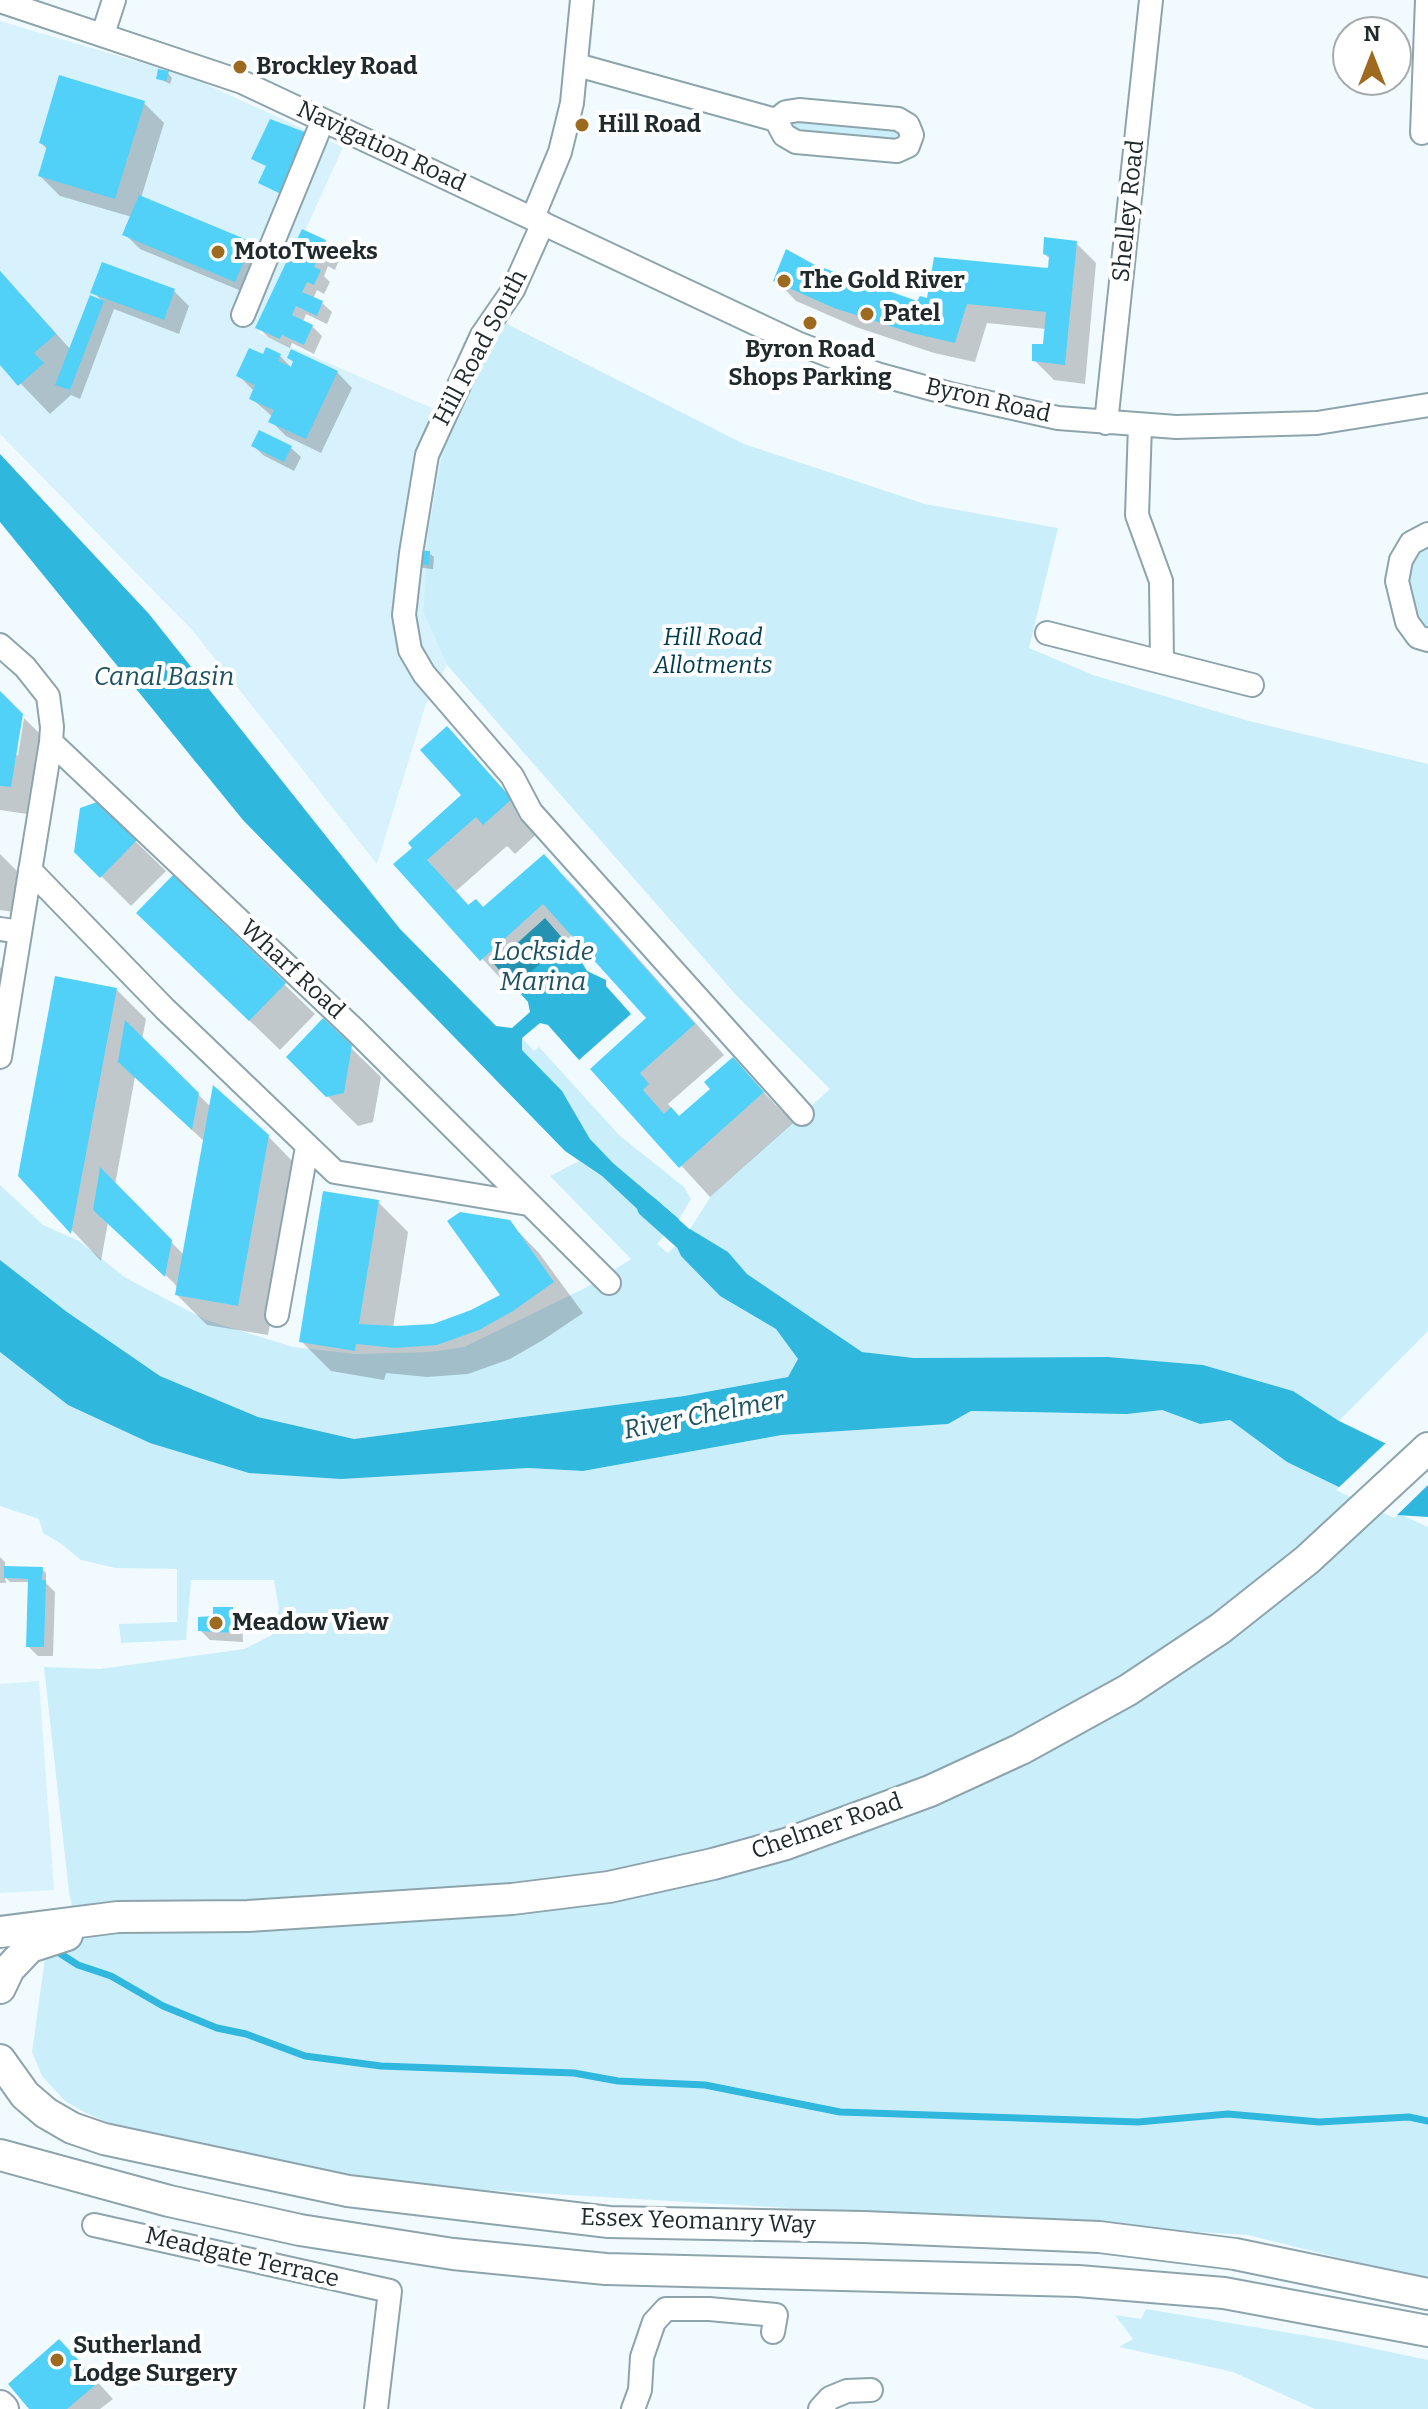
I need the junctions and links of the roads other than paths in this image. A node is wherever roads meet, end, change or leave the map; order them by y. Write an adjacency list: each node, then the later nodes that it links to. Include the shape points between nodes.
1 (114, 0): 6 (street)
2 (582, 0): 7 (street)
3 (1151, 0): 14 (street, Shelley Road)
4 (1427, 0): 10 (street)
5 (0, 1): 6 (street, Navigation Road)
6 (103, 34): 8 (street, Navigation Road, via 242,82)
7 (577, 65): 9 (street); 11 (street, via 560,152)
8 (323, 120): 11 (street, Navigation Road); 12 (street)
9 (776, 120): 9 (street, via 799,110 898,119 912,135 908,146 897,151 796,142 784,135)
10 (1422, 133)
11 (538, 220): 14 (street, Byron Road, via 841,362 954,395); 26 (street, Hill Road South, via 513,290 482,335 427,455 404,615 410,650 424,674 512,776 531,812)
12 (243, 315)
13 (1428, 405): 15 (street, Byron Road, via 1317,423)
14 (1106, 423): 15 (street, Byron Road)
15 (1140, 425): 20 (street, via 1137,515 1161,581)
16 (1428, 534): 18 (street, via 1411,543 1397,581 1407,622 1418,637)
17 (1047, 633): 20 (street)
18 (1428, 640)
19 (0, 645): 22 (street, via 48,696)
20 (1162, 661): 21 (street)
21 (1252, 685)
22 (51, 742): 23 (street); 28 (street, Wharf Road, via 350,1024)
23 (30, 870): 24 (street); 27 (street)
24 (10, 930): 25 (street)
25 (0, 1057)
26 (802, 1114)
27 (307, 1147): 28 (street, via 335,1172); 30 (street)
28 (528, 1204): 29 (street, Wharf Road)
29 (609, 1283)
30 (277, 1315)
31 (1428, 1448): 33 (main road, Chelmer Road, via 1307,1560 1221,1628 1128,1690 930,1791 786,1844 609,1887 512,1899 248,1916)
32 (0, 1915): 33 (main road)
33 (118, 1917): 34 (main road, Chelmer Road); 35 (main road, Chelmer Road, via 30,1947)
34 (0, 1932)
35 (0, 1988)
36 (0, 2060): 39 (main road, Essex Yeomanry Way, via 25,2095 72,2128 348,2191 609,2222 1099,2237 1235,2254)
37 (0, 2155): 40 (main road, Essex Yeomanry Way, via 300,2230 453,2254 606,2269 1078,2281 1224,2293)
38 (94, 2225): 43 (street, Meadgate Terrace, via 390,2291)
39 (1428, 2294)
40 (1428, 2331)
41 (773, 2332): 44 (street, via 776,2315 666,2309 654,2322 642,2357)
42 (871, 2390): 45 (street, via 847,2391)
43 (376, 2409)
44 (633, 2409)
45 (820, 2409)

